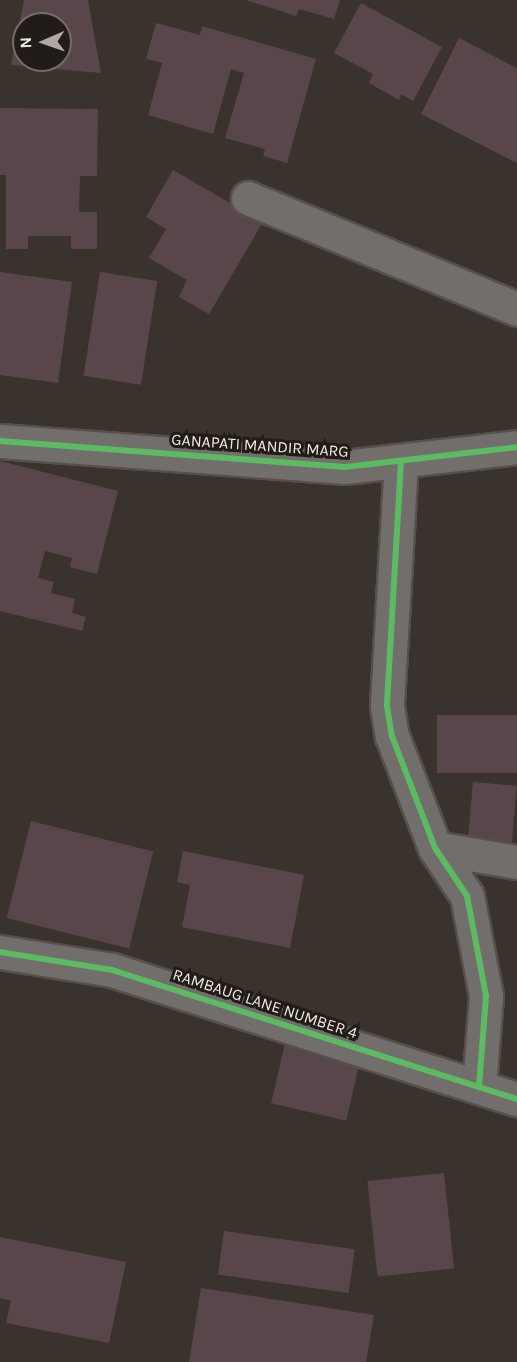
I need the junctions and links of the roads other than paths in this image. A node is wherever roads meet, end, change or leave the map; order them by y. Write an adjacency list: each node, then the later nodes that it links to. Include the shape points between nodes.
1 (248, 198): 2 (street)
2 (517, 309)
3 (0, 441): 5 (street, GANAPATI MANDIR MARG, via 345,467)
4 (517, 447): 5 (street, GANAPATI MANDIR MARG)
5 (401, 460): 6 (street, via 387,706 392,736)
6 (435, 848): 7 (street); 9 (street, via 467,896 486,996)
7 (517, 862)
8 (0, 952): 9 (street, RAMBAUG LANE NUMBER 4, via 112,970)
9 (479, 1087): 10 (street, RAMBAUG LANE NUMBER 4)
10 (517, 1099)

